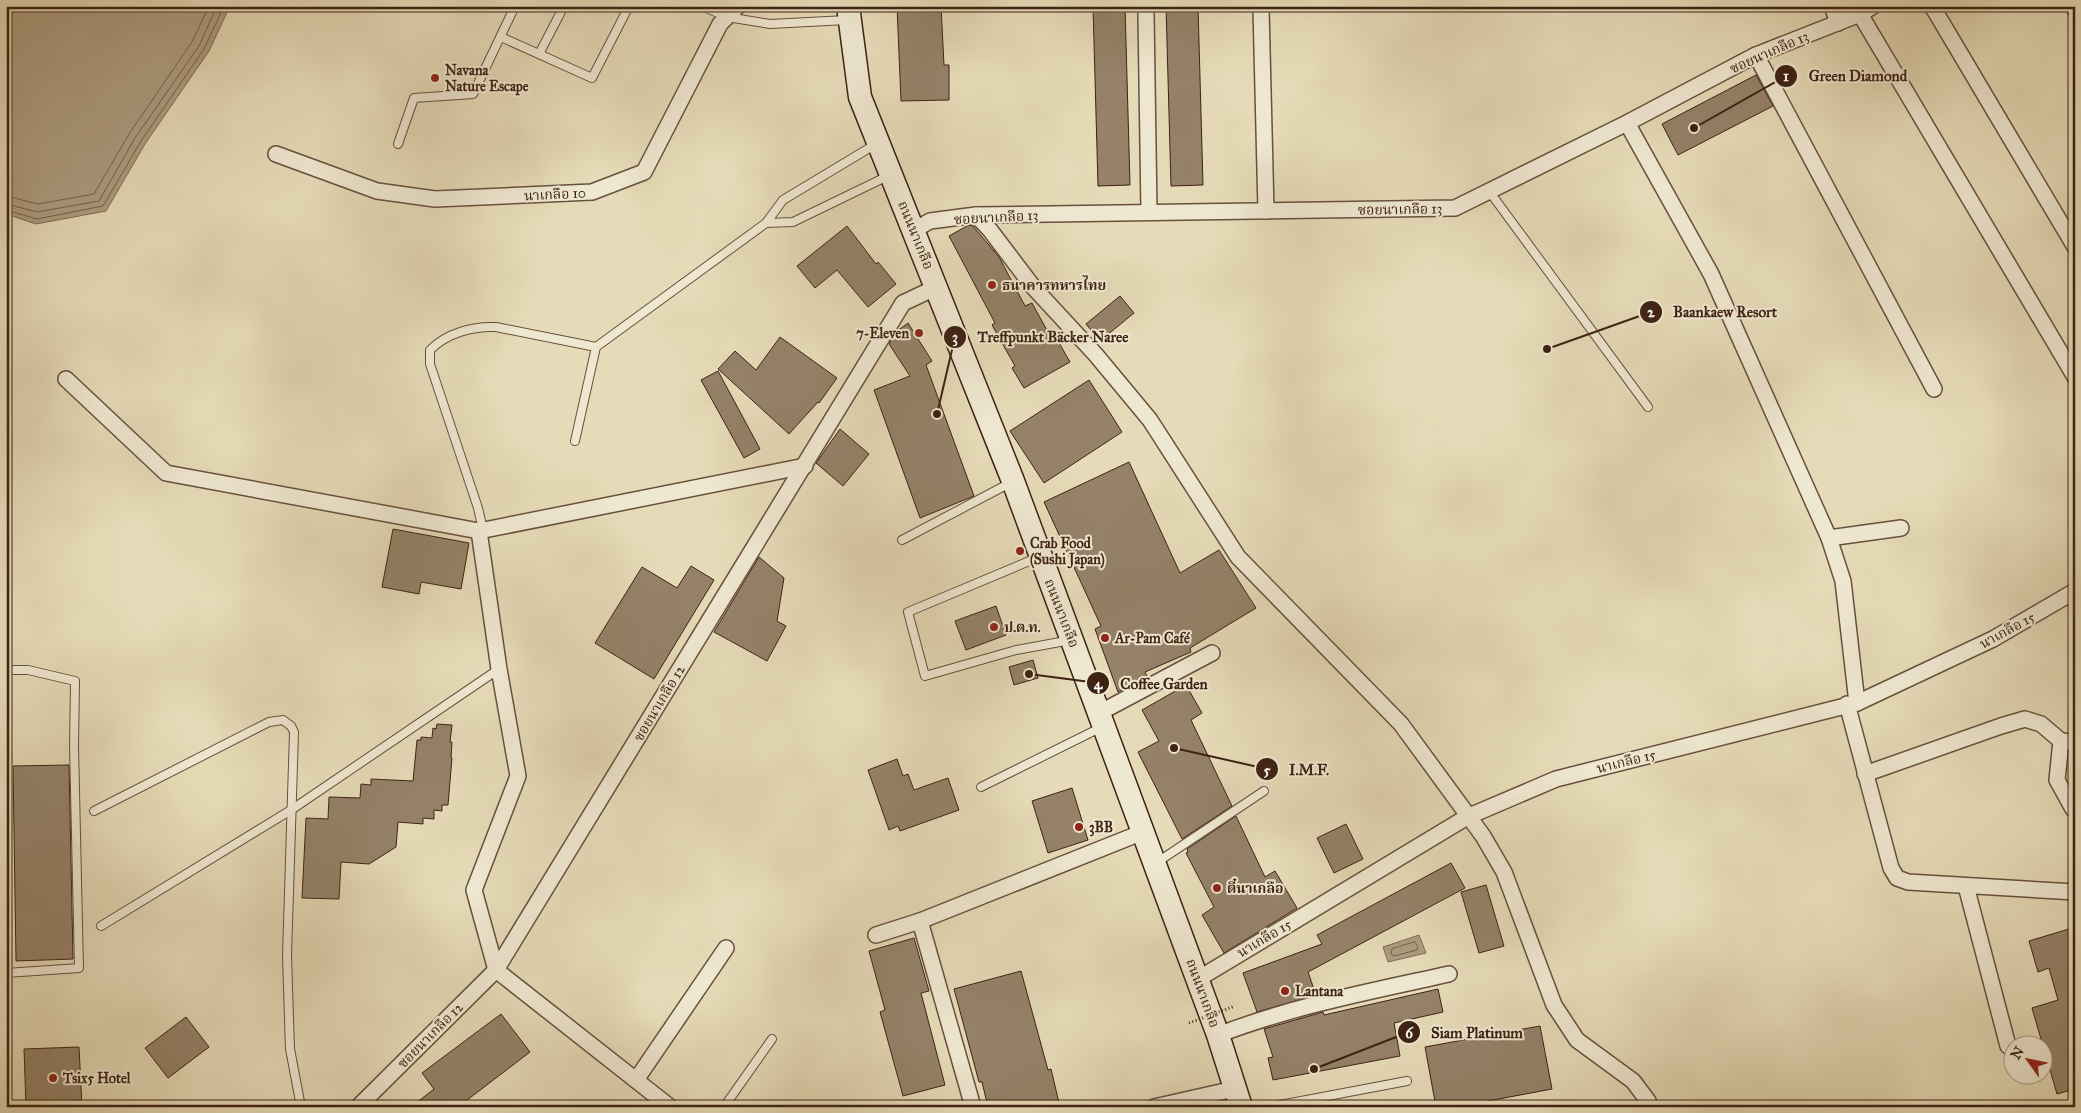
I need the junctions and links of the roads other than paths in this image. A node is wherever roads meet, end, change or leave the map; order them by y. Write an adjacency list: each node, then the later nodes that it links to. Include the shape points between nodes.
1 (515, 6): 16 (lane)
2 (564, 6): 17 (lane)
3 (629, 6): 17 (lane, via 592,78)
4 (702, 6): 11 (lane)
5 (1832, 6): 15 (street)
6 (1874, 6): 14 (street, ซอยนาเกลือ 13)
7 (1932, 6): 30 (street)
8 (2073, 6): 10 (street)
9 (1261, 9): 25 (street)
10 (2075, 10)
11 (733, 12): 12 (lane, via 770,24); 22 (street, นาเกลือ 10, via 720,24 644,172 592,192 435,199 378,191)
12 (849, 13): 20 (street, ถนนนาเกลือ, via 860,97)
13 (1146, 14): 26 (street)
14 (1860, 14): 15 (street, ซอยนาเกลือ 13); 33 (street)
15 (1838, 23): 18 (street, ซอยนาเกลือ 13)
16 (501, 37): 17 (lane); 21 (lane, via 473,94 414,98)
17 (539, 54)
18 (1756, 55): 19 (street, ซอยนาเกลือ 13); 35 (street)
19 (1627, 123): 24 (street, ซอยนาเกลือ 13); 42 (street, via 1711,274)
20 (879, 143): 23 (street, ถนนนาเกลือ); 28 (lane, via 783,200)
21 (398, 144)
22 (276, 154)
23 (892, 174): 28 (lane, via 793,222); 29 (street, ถนนนาเกลือ)
24 (1488, 190): 25 (street, ซอยนาเกลือ 13, via 1455,208); 36 (lane)
25 (1266, 211): 26 (street, ซอยนาเกลือ 13)
26 (1149, 212): 27 (street, ซอยนาเกลือ 13)
27 (976, 215): 29 (street, ซอยนาเกลือ 13, via 930,221); 59 (street, via 1034,288 1150,420 1238,557 1401,724)
28 (766, 222): 32 (lane)
29 (914, 230): 31 (street, ถนนนาเกลือ)
30 (2075, 247)
31 (937, 287): 38 (street, ซอยนาเกลือ 12, via 903,303); 39 (street, ถนนนาเกลือ)
32 (596, 347): 37 (lane); 41 (lane, via 480,326 440,339 430,350 430,364 478,508)
33 (2075, 377)
34 (66, 379): 41 (street, via 166,473)
35 (1934, 388)
36 (1648, 407)
37 (575, 441)
38 (804, 466): 41 (street); 68 (street, ซอยนาเกลือ 12)
39 (1013, 481): 43 (lane); 44 (street, ถนนนาเกลือ)
40 (1902, 528): 42 (street)
41 (481, 531): 48 (street)
42 (1829, 538): 50 (street, via 1843,581)
43 (902, 540)
44 (1041, 556): 46 (street, ถนนนาเกลือ); 46 (lane, via 908,612 925,676 1016,650)
45 (2075, 591): 50 (street, นาเกลือ 15, via 1993,639)
46 (1073, 640): 51 (street, ถนนนาเกลือ)
47 (1212, 653): 51 (street)
48 (499, 669): 57 (lane); 68 (street, via 518,776 474,890)
49 (6, 670): 69 (lane, via 28,670 75,681 79,968)
50 (1852, 704): 53 (street); 59 (street, นาเกลือ 15, via 1556,779)
51 (1101, 720): 54 (lane); 60 (street, ถนนนาเกลือ)
52 (2068, 741): 53 (street, via 2041,724 2026,719); 56 (street, via 2057,780)
53 (1865, 774): 62 (street, via 1891,868 1897,878 1908,882)
54 (981, 787)
55 (1264, 791): 61 (lane)
56 (2075, 809)
57 (291, 810): 58 (lane, via 294,732 287,722 277,720); 65 (lane); 78 (lane, via 287,956 290,1049)
58 (94, 811)
59 (1467, 817): 71 (street, นาเกลือ 15); 85 (street, via 1484,836 1504,872 1554,1005 1577,1040 1633,1081)
60 (1143, 832): 61 (street, ถนนนาเกลือ); 64 (street)
61 (1155, 864): 71 (street, ถนนนาเกลือ)
62 (1966, 886): 63 (street); 73 (street)
63 (2074, 896)
64 (920, 921): 66 (street); 82 (street)
65 (101, 926)
66 (876, 935)
67 (726, 948): 75 (street)
68 (496, 970): 75 (street); 79 (street, ซอยนาเกลือ 12)
69 (6, 973)
70 (1449, 974): 72 (street, via 1315,1004)
71 (1198, 978): 72 (street, ถนนนาเกลือ)
72 (1218, 1035): 77 (street, ถนนนาเกลือ)
73 (2005, 1036)
74 (772, 1039): 81 (lane)
75 (636, 1080): 80 (street)
76 (1407, 1081): 84 (lane)
77 (1237, 1098): 83 (street)
78 (301, 1107)
79 (358, 1107)
80 (670, 1107)
81 (724, 1107)
82 (973, 1107)
83 (1154, 1107)
84 (1269, 1107)
85 (1650, 1107)

